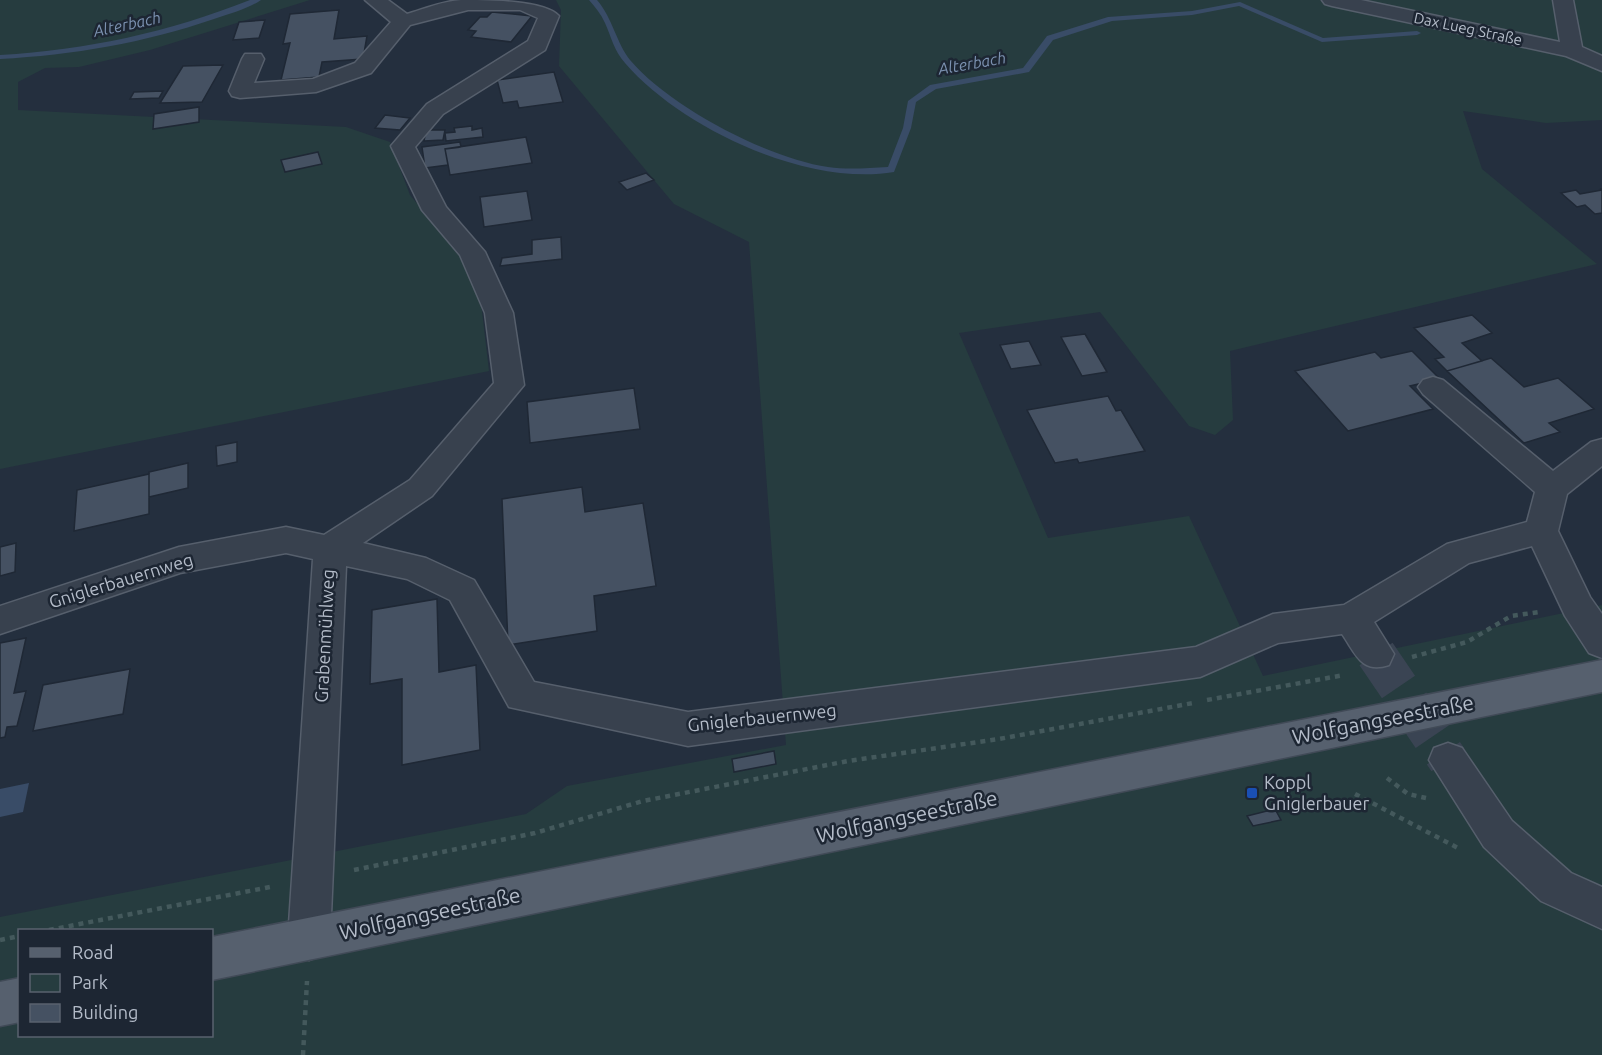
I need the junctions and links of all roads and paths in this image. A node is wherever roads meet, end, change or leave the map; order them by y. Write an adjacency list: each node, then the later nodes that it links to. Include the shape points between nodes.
1 (375, 0): 4 (street)
2 (1332, 0): 5 (street, Dax Lueg Straße)
3 (1563, 0): 5 (street)
4 (404, 21): 6 (street, via 363,68 316,85 240,91); 12 (street, Grabenmühlweg, via 468,4 523,4 549,16 537,45 435,109 404,146 435,210 472,252 499,313 509,386 421,488)
5 (1572, 51): 7 (street, Dax Lueg Straße)
6 (253, 59)
7 (1602, 64)
8 (1433, 387): 10 (street)
9 (1602, 450): 10 (street)
10 (1552, 488): 11 (street)
11 (1541, 531): 13 (street); 14 (street, Gniglerbauernweg, via 1459,553)
12 (330, 548): 14 (street, Gniglerbauernweg, via 414,567 462,590 522,696 688,729 1200,662 1274,629); 15 (street, Gniglerbauernweg, via 286,540 179,560); 20 (street, Grabenmühlweg)
13 (1577, 606): 16 (street); 17 (path, via 1511,616 1467,642)
14 (1351, 618): 17 (street)
15 (0, 620)
16 (1602, 643)
17 (1377, 662): 20 (path, via 999,739 848,761 643,801 536,833)
18 (1602, 676): 24 (main road, Wolfgangseestraße)
19 (1448, 760): 21 (street, via 1498,834 1556,887)
20 (313, 878): 22 (path); 24 (street, Grabenmühlweg)
21 (1602, 908)
22 (55, 929)
23 (18, 936): 25 (path)
24 (309, 939): 26 (main road, Wolfgangseestraße); 29 (path)
25 (0, 940)
26 (213, 959)
27 (18, 1000): 28 (main road)
28 (0, 1004)
29 (303, 1055)

